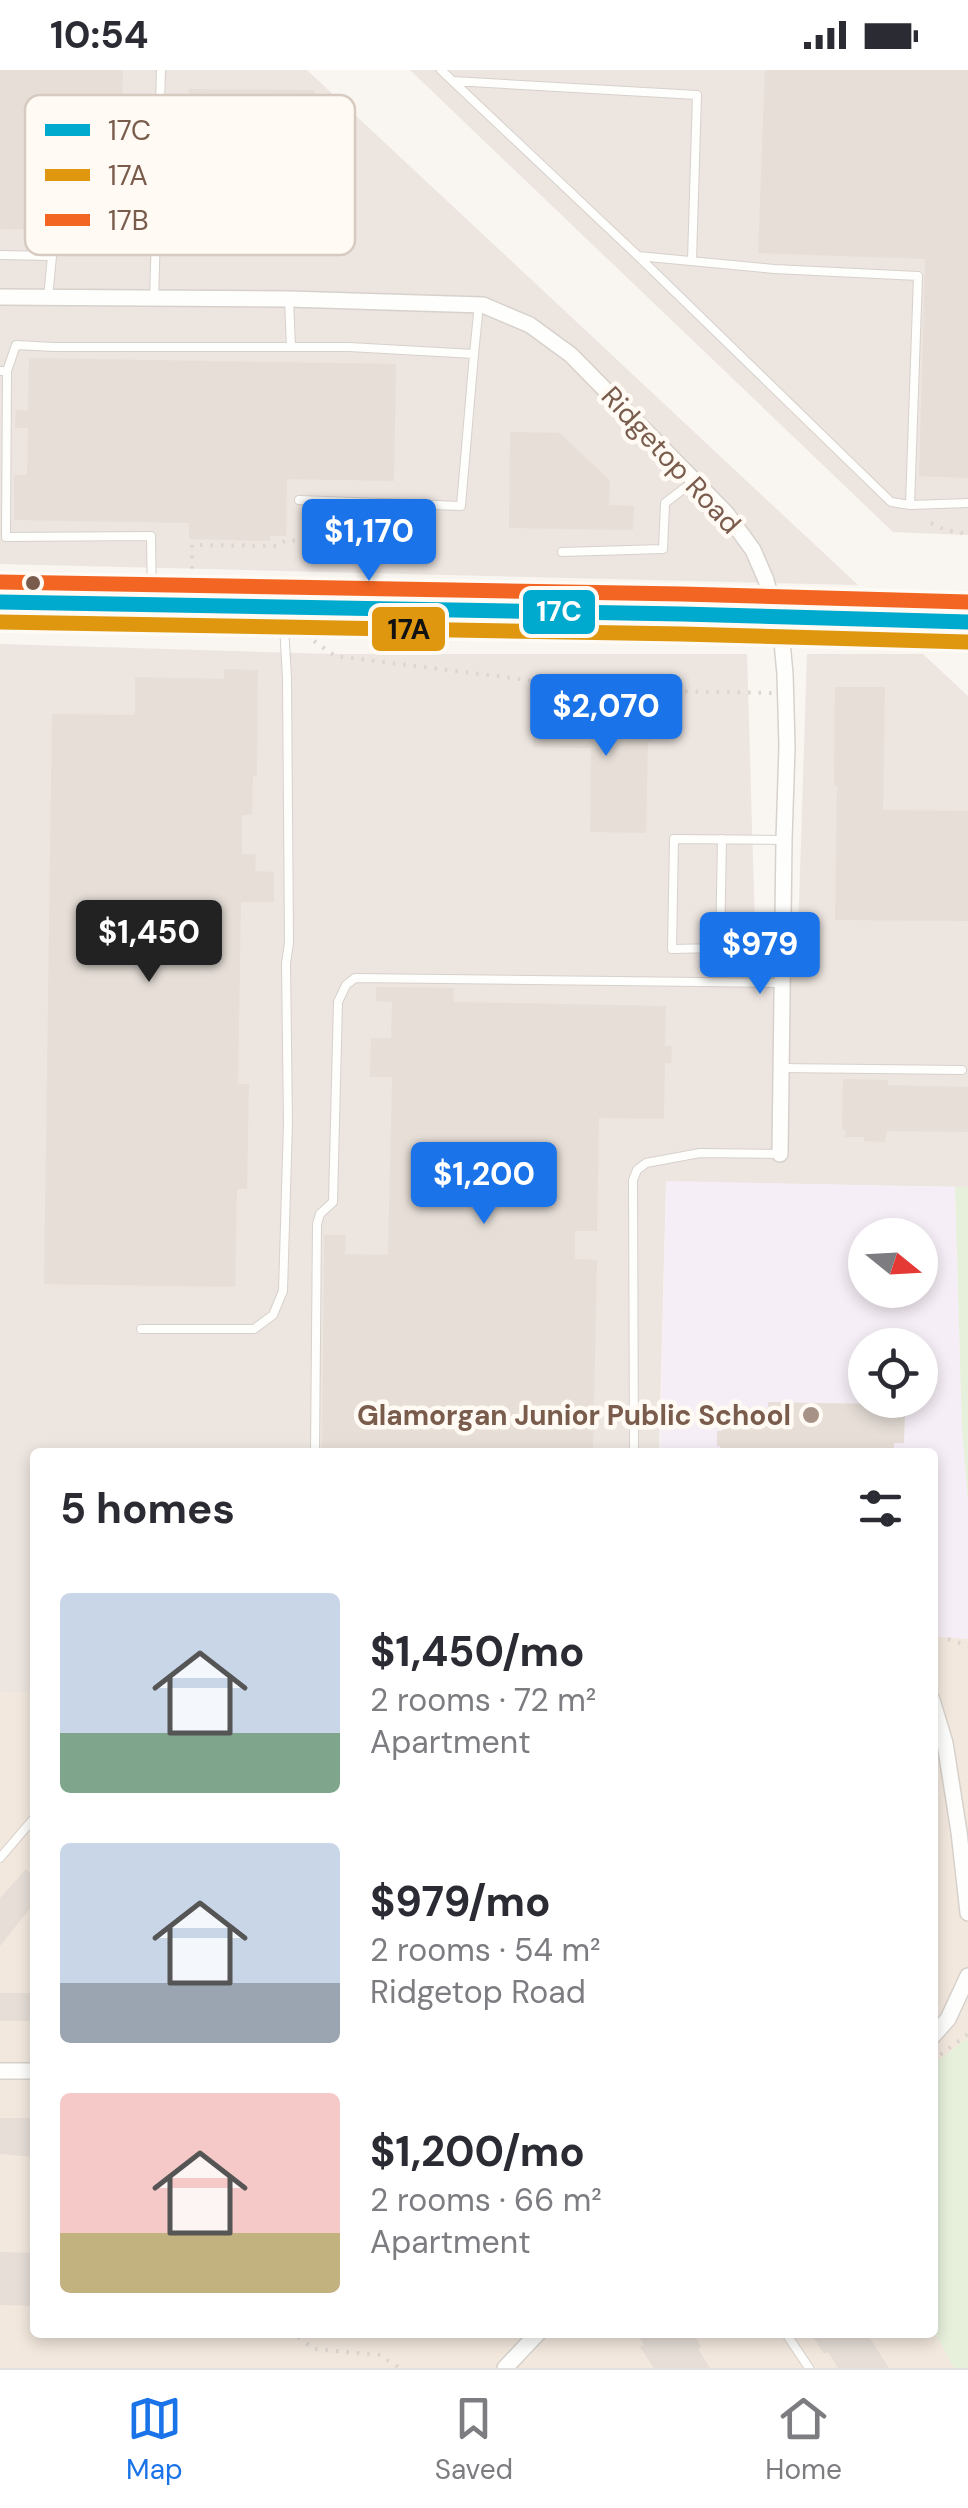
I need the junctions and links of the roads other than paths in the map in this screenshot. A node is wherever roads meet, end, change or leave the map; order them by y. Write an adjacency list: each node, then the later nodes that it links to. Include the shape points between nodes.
1 (161, 70): 4 (lane)
2 (441, 70): 3 (lane)
3 (452, 81): 7 (lane); 8 (lane, via 697,95)
4 (160, 95)
5 (0, 255): 10 (lane, via 52,256)
6 (155, 255): 11 (lane)
7 (638, 256): 8 (lane); 20 (lane, via 891,502)
8 (692, 260): 20 (lane, via 918,276)
9 (0, 297): 10 (street, Ridgetop Road)
10 (48, 298): 11 (street, Ridgetop Road)
11 (154, 300): 12 (street, Ridgetop Road)
12 (289, 300): 13 (street, Ridgetop Road); 14 (lane)
13 (478, 304): 15 (lane); 17 (street, Ridgetop Road, via 518,319 572,355)
14 (291, 348): 15 (lane); 16 (lane, via 16,345)
15 (474, 354): 18 (lane, via 460,506)
16 (3, 370): 23 (lane, via 6,537 151,536)
17 (694, 480): 21 (lane, via 665,503 663,550); 27 (street, Ridgetop Road, via 740,530 766,580 782,642)
18 (299, 500)
19 (968, 503): 20 (lane)
20 (910, 505)
21 (562, 552)
22 (0, 602): 23 (main road)
23 (152, 604): 24 (main road)
24 (283, 608): 25 (main road, bridge); 32 (lane, via 289,924 283,1292 273,1314 254,1330)
25 (968, 622)
26 (722, 839): 26 (lane, via 674,839 672,948 720,948); 27 (lane)
27 (784, 840): 28 (street, Ridgetop Road)
28 (783, 983): 29 (street, Ridgetop Road); 33 (lane, via 355,978 346,985 338,1002 333,1202 318,1224)
29 (782, 1068): 30 (lane); 31 (street, Ridgetop Road)
30 (962, 1070)
31 (780, 1154): 34 (lane, via 700,1153 637,1170)
32 (141, 1329)
33 (315, 1448)
34 (634, 1448)
35 (938, 1720): 38 (street)
36 (30, 1822): 37 (lane)
37 (0, 1858)
38 (968, 1913)
39 (968, 1976): 40 (street)
40 (938, 2030)
41 (0, 2071): 42 (street)
42 (30, 2071)
43 (534, 2338): 45 (street)
44 (789, 2338): 46 (lane)
45 (506, 2368)
46 (809, 2368)

